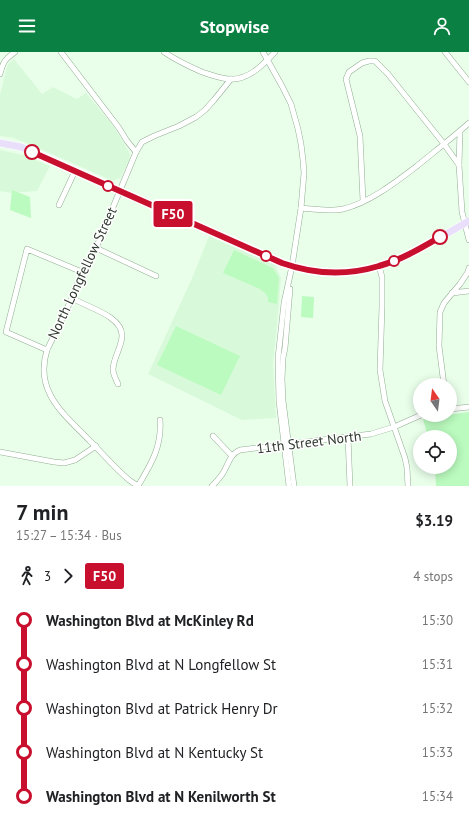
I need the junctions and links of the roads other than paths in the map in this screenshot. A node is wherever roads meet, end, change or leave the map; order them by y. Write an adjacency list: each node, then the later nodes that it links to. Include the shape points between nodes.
1 (15, 52): 9 (street, via 4,62)
2 (61, 52): 16 (street)
3 (164, 52): 10 (street, via 191,68)
4 (259, 52): 8 (street)
5 (263, 52): 8 (street)
6 (275, 52): 8 (street)
7 (445, 52): 11 (street)
8 (267, 60): 10 (street, via 251,73); 22 (street, via 287,95 298,129 304,173)
9 (0, 74)
10 (231, 79): 16 (street, via 196,117 142,142)
11 (469, 82)
12 (469, 123): 13 (street)
13 (460, 131): 15 (street); 17 (street)
14 (0, 143): 18 (main road, via 21,147)
15 (444, 144): 17 (street); 20 (street, via 392,185); 20 (street, via 388,74 375,62 362,63 349,72 346,79 360,136)
16 (136, 152): 19 (street, North Longfellow Street)
17 (459, 165): 23 (street, via 462,212)
18 (75, 171): 19 (main road); 21 (street)
19 (119, 190): 25 (street, North Longfellow Street); 26 (main road)
20 (363, 201): 22 (street, via 335,210)
21 (59, 205)
22 (301, 208): 26 (street)
23 (467, 222): 24 (street); 27 (main road, via 405,256)
24 (469, 240)
25 (96, 248): 29 (street, North Longfellow Street); 30 (street)
26 (292, 266): 27 (main road, via 334,273); 44 (street, via 284,303 278,358 279,401)
27 (379, 266): 41 (street, via 382,277 380,370 385,401)
28 (469, 268): 32 (street)
29 (82, 272): 33 (street, North Longfellow Street); 34 (street, via 27,249 6,332)
30 (156, 276)
31 (469, 291): 32 (street)
32 (452, 293): 35 (street, via 440,312 438,346)
33 (72, 298): 34 (street, North Longfellow Street); 36 (street, via 110,317 118,325 122,341 113,371)
34 (47, 350): 45 (street, North Longfellow Street, via 44,372 51,397 60,410)
35 (443, 378)
36 (118, 384)
37 (469, 407): 38 (street)
38 (457, 408)
39 (413, 418): 41 (street, 11th Street North)
40 (160, 420): 48 (street, via 160,438 156,452)
41 (394, 426): 43 (street, 11th Street North, via 371,434); 53 (street, via 405,458)
42 (213, 436): 47 (street)
43 (348, 437): 44 (street, 11th Street North); 52 (street)
44 (286, 445): 47 (street, 11th Street North, via 244,450); 50 (street); 51 (street)
45 (96, 446): 46 (street, via 69,463); 48 (street, North Longfellow Street, via 128,480)
46 (0, 452)
47 (232, 456): 49 (street)
48 (138, 486)
49 (213, 486)
50 (289, 486)
51 (294, 486)
52 (350, 486)
53 (408, 486)

